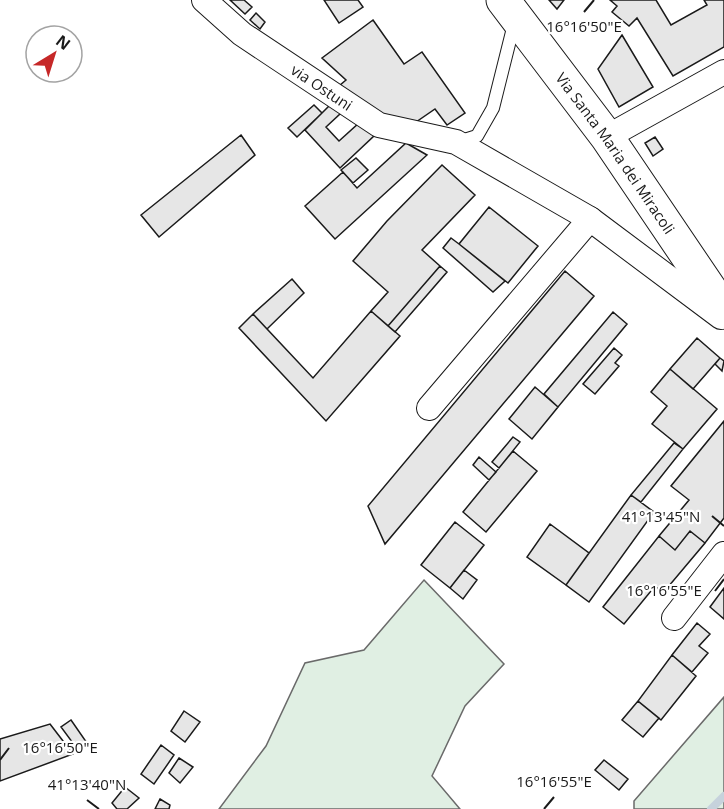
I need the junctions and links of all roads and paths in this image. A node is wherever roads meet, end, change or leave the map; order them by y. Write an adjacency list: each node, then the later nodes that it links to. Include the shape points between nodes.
1 (204, 0): 5 (street, via Ostuni, via 242,34 380,125)
2 (509, 9): 4 (street, Via Santa Maria dei Miracoli); 5 (lane, via 494,108 477,136)
3 (724, 72): 4 (street)
4 (607, 137): 7 (street, Via Santa Maria dei Miracoli)
5 (456, 142): 6 (street, via Ostuni)
6 (590, 219): 8 (street, via Ostuni); 9 (street)
7 (724, 310)
8 (724, 319)
9 (429, 408)
10 (724, 554): 11 (street)
11 (674, 618)

